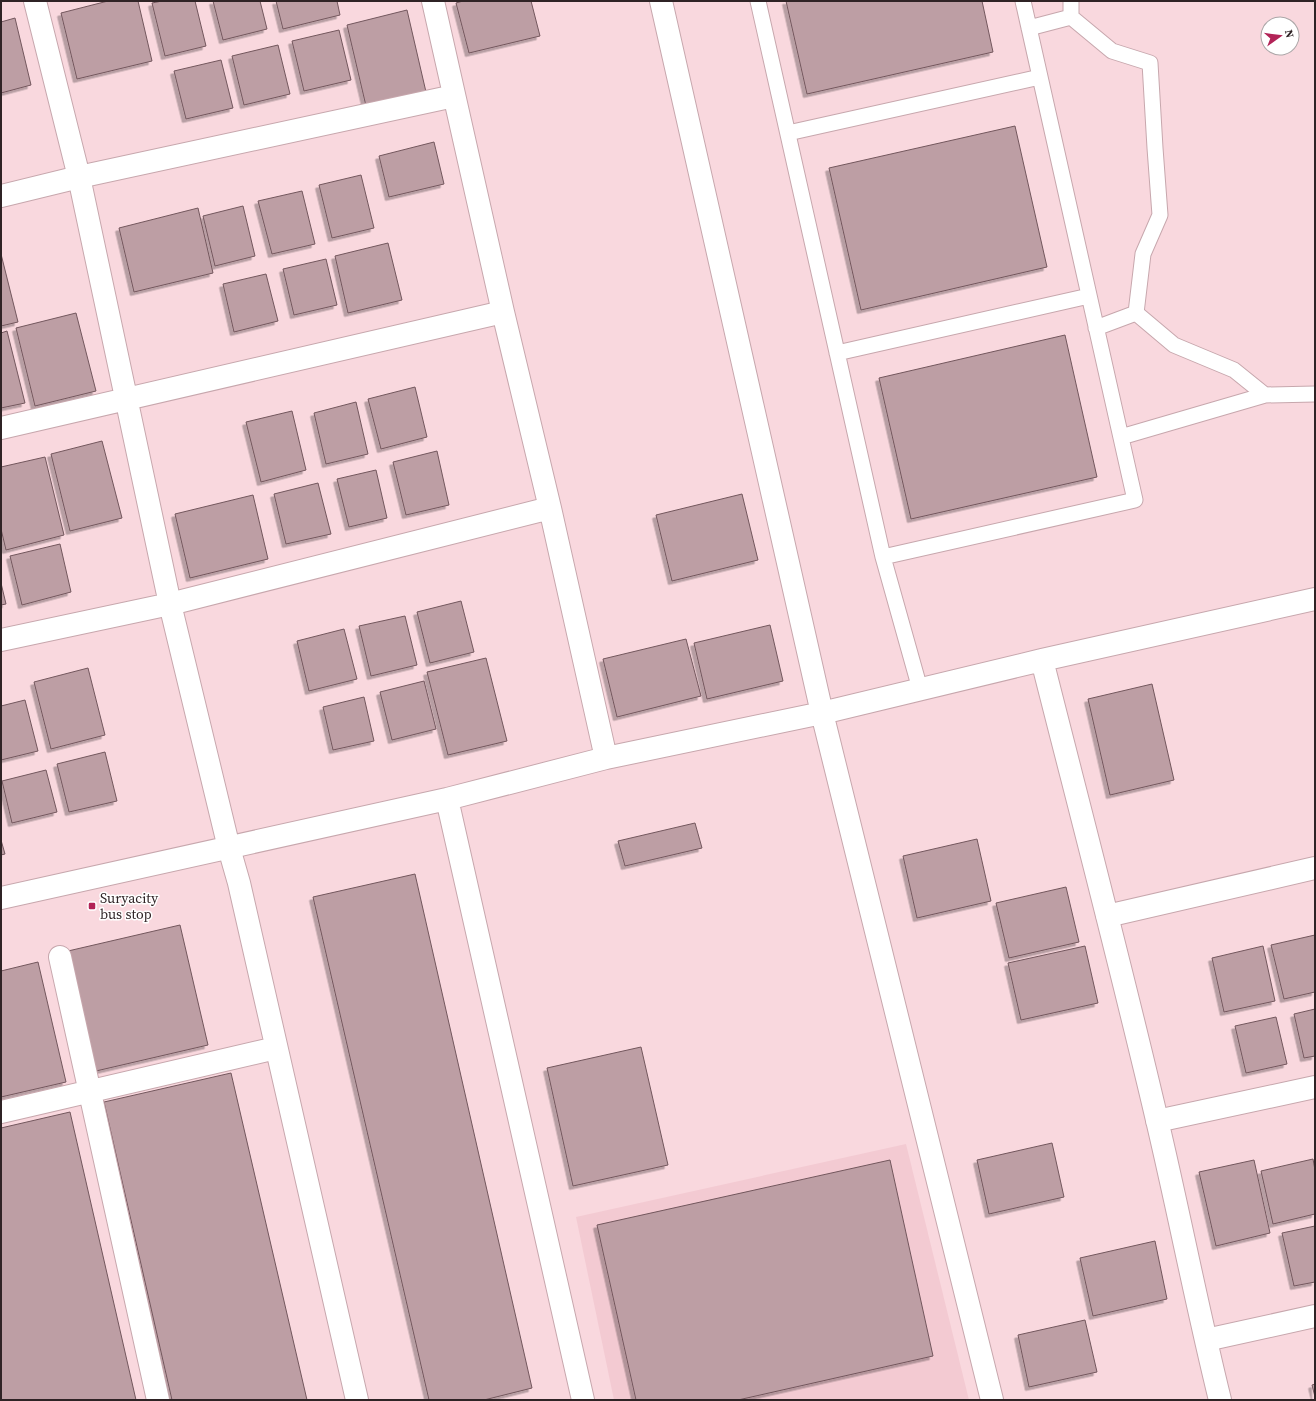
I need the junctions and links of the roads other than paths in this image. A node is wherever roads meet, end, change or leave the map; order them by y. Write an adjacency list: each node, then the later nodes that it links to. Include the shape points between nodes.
1 (35, 1): 12 (street)
2 (434, 1): 10 (street)
3 (661, 1): 31 (street)
4 (758, 1): 11 (lane)
5 (1023, 1): 8 (lane)
6 (1071, 1): 7 (lane)
7 (1071, 17): 8 (lane); 16 (lane, via 1112,50 1150,63 1160,215 1143,254)
8 (1029, 28): 9 (lane)
9 (1040, 77): 11 (lane); 14 (lane)
10 (454, 96): 12 (street); 15 (street)
11 (788, 133): 18 (lane)
12 (80, 177): 13 (street); 21 (street)
13 (1, 196)
14 (1089, 296): 17 (lane); 18 (lane)
15 (503, 312): 21 (street); 24 (street)
16 (1136, 314): 17 (lane); 20 (lane, via 1174,345 1234,370)
17 (1096, 328): 23 (lane)
18 (837, 353): 25 (lane)
19 (1315, 394): 20 (lane)
20 (1265, 396): 23 (lane)
21 (126, 400): 22 (street); 27 (street)
22 (1, 428)
23 (1121, 437): 25 (lane, via 1135,500)
24 (550, 508): 27 (street); 32 (street)
25 (883, 557): 30 (lane)
26 (1315, 599): 29 (street)
27 (170, 604): 28 (street); 34 (street)
28 (1, 640)
29 (1042, 660): 30 (street); 37 (street)
30 (920, 689): 31 (street)
31 (822, 713): 32 (street); 49 (street)
32 (606, 758): 33 (street)
33 (447, 799): 34 (street); 48 (street)
34 (229, 848): 36 (street); 39 (street)
35 (1315, 868): 37 (street)
36 (1, 898)
37 (1107, 916): 43 (street)
38 (60, 958): 41 (street)
39 (276, 1048): 41 (street); 47 (street)
40 (1315, 1087): 43 (street)
41 (89, 1092): 42 (street); 46 (street)
42 (1, 1112)
43 (1157, 1121): 45 (street)
44 (1315, 1316): 45 (street)
45 (1206, 1340): 50 (street)
46 (158, 1400)
47 (357, 1400)
48 (583, 1400)
49 (992, 1400)
50 (1220, 1400)

